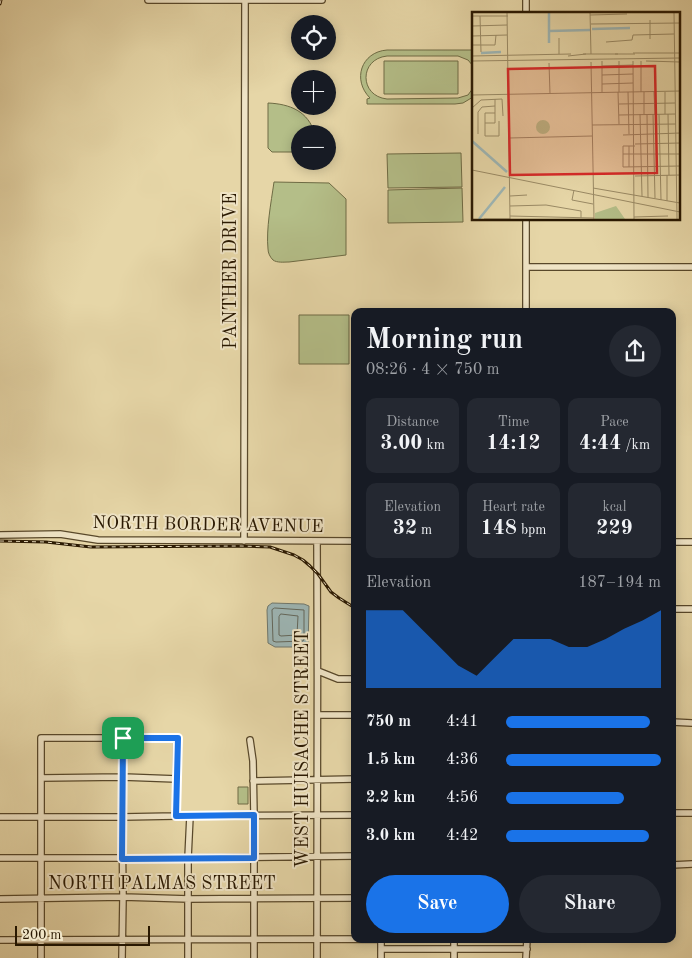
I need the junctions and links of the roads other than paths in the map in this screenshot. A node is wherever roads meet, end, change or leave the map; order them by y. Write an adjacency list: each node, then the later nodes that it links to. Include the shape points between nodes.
1 (148, 0): 2 (street)
2 (245, 0): 3 (street); 9 (street, PANTHER DRIVE)
3 (322, 0)
4 (526, 220): 5 (street)
5 (526, 267): 6 (street); 7 (street)
6 (692, 267)
7 (526, 308)
8 (0, 535): 9 (street, NORTH BORDER AVENUE, via 60,534 98,540)
9 (244, 541): 10 (street, NORTH BORDER AVENUE)
10 (317, 541): 11 (street, NORTH BORDER AVENUE); 16 (street, WEST HUISACHE STREET)
11 (351, 541)
12 (676, 542): 13 (street)
13 (692, 542)
14 (676, 609): 15 (street)
15 (692, 609)
16 (318, 671): 17 (street, via 338,679); 18 (street, WEST HUISACHE STREET)
17 (351, 679)
18 (318, 715): 19 (street); 27 (street, WEST HUISACHE STREET)
19 (351, 715)
20 (676, 722): 21 (street)
21 (692, 723)
22 (123, 738): 24 (street, via 41,738); 25 (street); 26 (street, via 178,738)
23 (250, 740): 29 (street)
24 (41, 778): 25 (street); 38 (street)
25 (123, 778): 26 (street); 39 (street)
26 (177, 779): 35 (street)
27 (318, 779): 28 (street); 29 (street); 33 (street, WEST HUISACHE STREET)
28 (351, 779)
29 (253, 781): 32 (street)
30 (676, 813): 31 (street)
31 (692, 813)
32 (254, 815): 33 (street); 36 (street); 45 (street)
33 (317, 815): 34 (street); 41 (street, WEST HUISACHE STREET)
34 (351, 815)
35 (176, 816): 36 (street); 39 (street)
36 (190, 816): 44 (street)
37 (0, 817): 38 (street)
38 (41, 817): 39 (street); 43 (street)
39 (122, 817): 46 (street)
40 (351, 856): 41 (street)
41 (317, 857): 45 (street); 53 (street, WEST HUISACHE STREET)
42 (0, 858): 43 (street)
43 (41, 858): 46 (street); 50 (street)
44 (188, 858): 45 (street); 46 (street); 51 (street)
45 (254, 858): 52 (street)
46 (122, 859): 49 (street)
47 (676, 864): 48 (street)
48 (692, 864)
49 (123, 897): 50 (street, NORTH PALMAS STREET); 51 (street, NORTH PALMAS STREET); 57 (street)
50 (41, 898): 55 (street, NORTH PALMAS STREET); 56 (street)
51 (189, 898): 52 (street, NORTH PALMAS STREET); 62 (street)
52 (254, 898): 53 (street, NORTH PALMAS STREET); 58 (street)
53 (317, 898): 54 (street, NORTH PALMAS STREET); 59 (street, WEST HUISACHE STREET)
54 (351, 898)
55 (0, 899)
56 (41, 939): 57 (street); 61 (street); 69 (street)
57 (123, 939): 62 (street); 70 (street)
58 (254, 939): 59 (street); 62 (street); 72 (street)
59 (317, 939): 60 (street); 73 (street, WEST HUISACHE STREET)
60 (351, 939)
61 (0, 940)
62 (188, 940): 71 (street)
63 (381, 943): 67 (street)
64 (454, 943): 68 (street)
65 (527, 943): 66 (street)
66 (527, 949): 68 (street); 76 (street)
67 (381, 950): 68 (street); 74 (street)
68 (454, 950): 75 (street)
69 (41, 958)
70 (122, 958)
71 (188, 958)
72 (254, 958)
73 (317, 958)
74 (381, 958)
75 (454, 958)
76 (526, 958)

